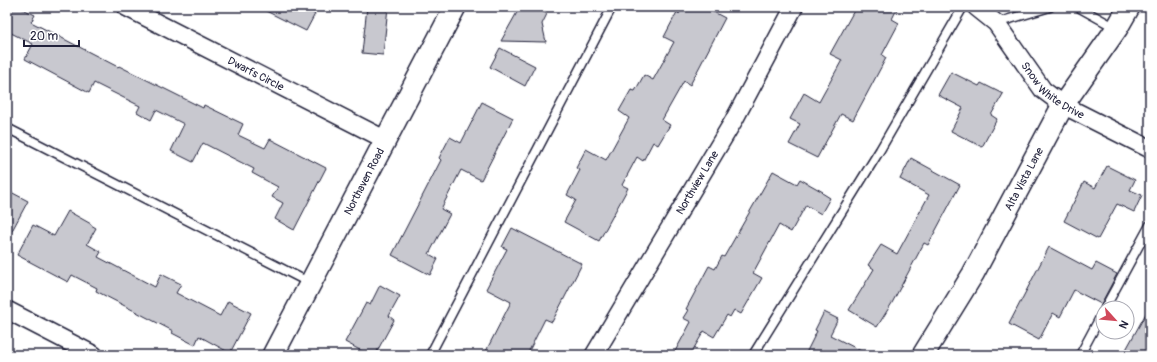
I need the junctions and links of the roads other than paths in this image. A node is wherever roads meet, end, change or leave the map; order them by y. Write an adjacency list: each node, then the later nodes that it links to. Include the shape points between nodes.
1 (126, 7): 14 (street, Dwarfs Circle)
2 (455, 7): 14 (street, Northaven Road)
3 (612, 7): 23 (lane)
4 (794, 7): 24 (street, Northview Lane, via 734,120)
5 (963, 7): 25 (lane, via 880,150)
6 (976, 7): 10 (street, Snow White Drive)
7 (1050, 7): 10 (lane)
8 (1078, 7): 11 (lane)
9 (1129, 7): 11 (street, Alta Vista Lane)
10 (996, 23): 12 (street, Snow White Drive, via 1043,90)
11 (1117, 28): 12 (street, Alta Vista Lane)
12 (1064, 104): 15 (street, Snow White Drive); 26 (street, Alta Vista Lane, via 973,274)
13 (7, 128): 17 (lane)
14 (386, 140): 17 (street, Northaven Road)
15 (1150, 149)
16 (1150, 224): 18 (lane)
17 (311, 283): 22 (street, Northaven Road)
18 (1109, 300)
19 (7, 310): 21 (street)
20 (1095, 327): 27 (lane)
21 (94, 355)
22 (273, 355)
23 (430, 355)
24 (594, 355)
25 (753, 355)
26 (923, 355)
27 (1080, 355)

